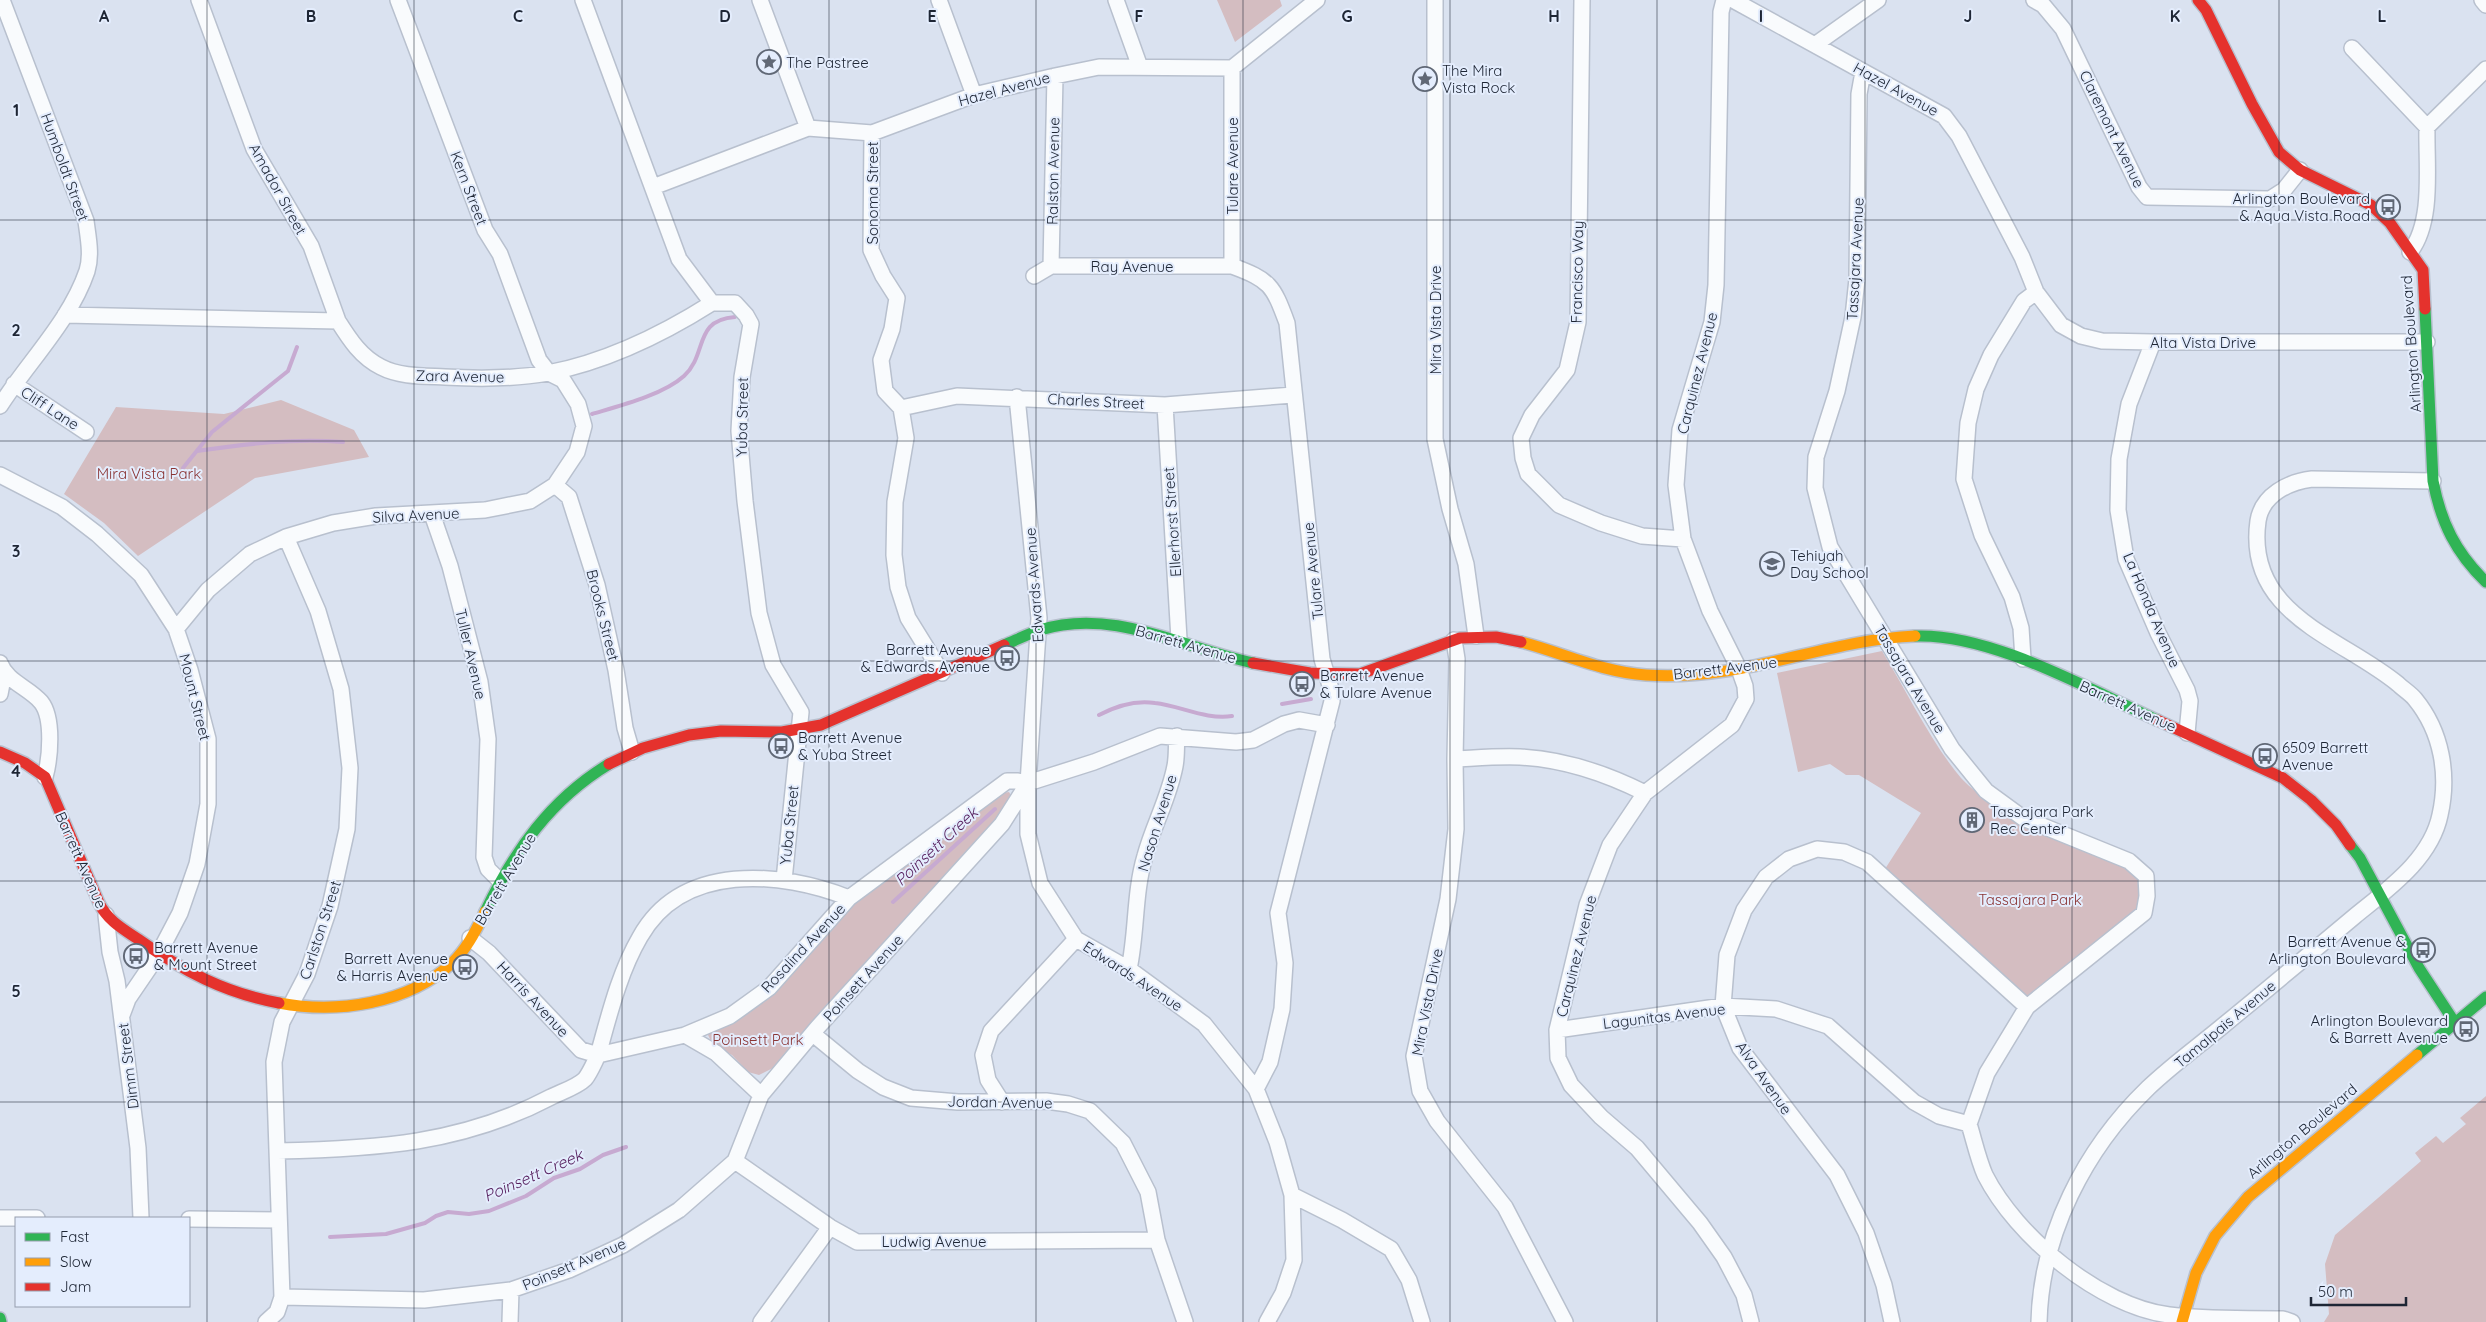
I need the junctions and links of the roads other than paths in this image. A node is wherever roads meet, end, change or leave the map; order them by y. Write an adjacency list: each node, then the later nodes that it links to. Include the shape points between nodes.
1 (2, 0): 38 (street, Humboldt Street, via 86,221 90,248 87,270)
2 (199, 0): 39 (street, Amador Street, via 254,149 311,246)
3 (398, 0): 42 (street, Kern Street, via 485,230 500,254 539,360)
4 (583, 0): 30 (street)
5 (760, 0): 27 (street)
6 (939, 0): 25 (street)
7 (1116, 0): 20 (street)
8 (1317, 0): 21 (street)
9 (1434, 0): 59 (street, Mira Vista Drive, via 1435,439 1466,564)
10 (1582, 0): 55 (street, Francisco Way, via 1578,322 1567,370 1532,415 1522,438 1523,458 1528,474 1559,505 1642,536)
11 (1724, 0): 55 (street, Carquinez Avenue, via 1721,12 1716,285 1712,322 1680,430 1676,485)
12 (1733, 0): 18 (street, Hazel Avenue)
13 (1878, 0): 18 (street)
14 (2034, 0): 29 (street, Claremont Avenue, via 2043,5 2063,29 2139,187 2147,197 2270,199 2284,190)
15 (2198, 0): 29 (street, Arlington Boulevard, via 2279,152)
16 (2482, 0): 17 (street)
17 (2486, 5)
18 (1816, 44): 23 (street, Hazel Avenue)
19 (2352, 48): 26 (street)
20 (1140, 67): 21 (street, Hazel Avenue); 24 (street, Hazel Avenue, via 1099,67)
21 (1232, 68): 34 (street, Tulare Avenue)
22 (2486, 69): 26 (street)
23 (1863, 72): 32 (street, Hazel Avenue, via 1944,116 1959,136); 60 (street, Tassajara Avenue, via 1859,94 1854,317 1837,391 1816,457 1815,488 1830,547)
24 (1055, 76): 25 (street, Hazel Avenue); 33 (street, Ralston Avenue)
25 (974, 95): 28 (street, Hazel Avenue)
26 (2427, 127): 31 (street, via 2425,220 2419,240)
27 (808, 128): 28 (street, Hazel Avenue); 30 (street, Hazel Avenue)
28 (872, 134): 48 (street, Sonoma Street, via 871,250 897,298 892,329 881,360 885,391)
29 (2300, 170): 31 (street, Arlington Boulevard, via 2372,205 2390,223)
30 (653, 187): 37 (street, via 679,260)
31 (2410, 252): 41 (street, Arlington Boulevard, via 2423,270)
32 (2022, 257): 36 (street, Alta Vista Drive)
33 (1051, 266): 34 (street, Ray Avenue); 35 (street)
34 (1232, 266): 44 (street, Tulare Avenue, via 1259,276 1276,294 1287,323)
35 (1034, 276)
36 (2036, 292): 40 (street, Alta Vista Drive, via 2061,325 2080,336); 63 (street, via 2024,301 1991,355 1976,389 1968,424 1964,479 1982,535 2012,596 2022,628)
37 (712, 303): 42 (street, Zara Avenue, via 625,349); 70 (street, Yuba Street, via 735,303 751,324 742,377 739,432 745,501 759,613 772,665 801,712)
38 (65, 315): 39 (street); 43 (street, Humboldt Street)
39 (338, 321): 42 (street, Zara Avenue, via 357,350 382,368 413,376 483,379)
40 (2152, 342): 41 (street, Alta Vista Drive); 71 (street, La Honda Avenue, via 2129,404 2119,459 2118,510 2126,559 2187,690 2190,701)
41 (2428, 342): 51 (street, Arlington Boulevard)
42 (549, 373): 52 (street, Silva Avenue, via 563,380 578,404 584,426 577,452)
43 (14, 384): 47 (street, Humboldt Street); 49 (street, Cliff Lane)
44 (1293, 395): 46 (street, Charles Street); 67 (street, Tulare Avenue, via 1322,658)
45 (1016, 397): 46 (street, Charles Street); 48 (street, Charles Street, via 957,396); 58 (street, Edwards Avenue)
46 (1165, 405): 61 (street, Ellerhorst Street)
47 (0, 406)
48 (901, 408): 66 (street, via 906,438 895,502 894,555 898,587 908,618)
49 (86, 432)
50 (0, 475): 57 (street, Mount Street, via 62,507 97,534 142,575)
51 (2434, 481): 56 (street, Arlington Boulevard, via 2437,509 2446,535 2462,558); 81 (street, Tamalpais Avenue, via 2295,481 2268,500 2259,515 2256,535 2265,575 2281,600 2301,622 2384,672 2415,699 2436,734 2445,766 2444,799 2438,828 2423,855)
52 (555, 485): 53 (street, Silva Avenue, via 530,501 485,510); 74 (street, Brooks Street, via 569,497 597,585)
53 (432, 514): 54 (street, Silva Avenue, via 333,523); 80 (street, Tuller Avenue, via 450,566 480,682 488,738 484,857 488,869)
54 (286, 537): 57 (street, Silva Avenue, via 250,554 208,590); 89 (street, Carlston Street, via 318,611 341,689 350,768 347,829 330,906 307,974)
55 (1683, 539): 65 (street, Carquinez Avenue, via 1710,611)
56 (2486, 582)
57 (176, 629): 86 (street, Mount Street, via 208,739 208,804 197,864 180,913)
58 (1040, 630): 61 (street, Barrett Avenue, via 1059,625 1107,624); 66 (street, Barrett Avenue); 77 (street, Edwards Avenue)
59 (1476, 636): 62 (street, Barrett Avenue); 65 (street, Barrett Avenue, via 1515,640 1615,671 1676,676)
60 (1885, 638): 63 (street, Barrett Avenue, via 1935,636 1982,644); 65 (street, Barrett Avenue); 91 (street, Tassajara Avenue, via 1952,749 1986,791 2023,818 2129,861 2146,876 2144,914)
61 (1179, 639): 67 (street, Barrett Avenue, via 1255,664)
62 (1454, 640): 67 (street, Barrett Avenue, via 1371,670); 75 (street, Mira Vista Drive, via 1457,659)
63 (2023, 659): 71 (street, Barrett Avenue)
64 (2, 668): 68 (street); 76 (street, via 42,703 50,730)
65 (1739, 669): 78 (street, Carquinez Avenue, via 1746,699 1732,726)
66 (942, 673): 70 (street, Barrett Avenue)
67 (1327, 674): 69 (street, Tulare Avenue, via 1332,700)
68 (0, 694)
69 (1326, 725): 72 (street, via 1300,720 1284,724 1253,740 1236,742); 98 (street, Tulare Avenue, via 1278,913 1285,963 1282,1009 1270,1062)
70 (798, 732): 74 (street, Barrett Avenue, via 722,731 662,742); 79 (street, Yuba Street)
71 (2187, 733): 81 (street, Barrett Avenue, via 2283,778 2311,800 2336,825)
72 (1177, 736): 77 (street, via 1160,736); 87 (street, Nason Avenue, via 1175,765 1145,856 1136,900 1134,945)
73 (0, 752): 76 (street, via 25,763)
74 (632, 752): 80 (street, Barrett Avenue, via 574,788 551,809 519,849)
75 (1455, 759): 78 (street, via 1520,757 1554,761 1625,783); 124 (street, Mira Vista Drive, via 1456,829 1448,898 1414,1056 1420,1090 1437,1121 1504,1207)
76 (45, 777): 83 (street, Barrett Avenue)
77 (1028, 784): 82 (street, Rosalind Avenue, via 1018,780 1007,781); 85 (street, Edwards Avenue, via 1028,834 1040,883); 95 (street, Poinsett Avenue, via 1002,824)
78 (1645, 793): 94 (street, Carquinez Avenue, via 1610,845 1587,905)
79 (784, 880): 82 (street, via 827,889); 97 (street, via 740,878 698,886 664,906 640,936 616,994)
80 (500, 881): 84 (street, Barrett Avenue)
81 (2381, 894): 93 (street, Barrett Avenue, via 2419,968); 112 (street, Tamalpais Avenue, via 2148,1088 2113,1127 2084,1168)
82 (849, 898): 96 (street, Rosalind Avenue, via 769,988 730,1016)
83 (106, 915): 86 (street, Barrett Avenue); 92 (street, Dimm Street)
84 (470, 938): 89 (street, Barrett Avenue, via 452,963 418,987 385,1001 350,1006); 97 (street, Harris Avenue, via 489,953 581,1050)
85 (1076, 939): 87 (street, Edwards Avenue); 100 (street, via 991,1031 983,1055 988,1080)
86 (158, 955): 89 (street, Barrett Avenue, via 190,974 228,990); 92 (street, Mount Street, via 128,999)
87 (1129, 969): 98 (street, Edwards Avenue, via 1204,1024)
88 (2486, 997): 93 (street, Arlington Boulevard)
89 (290, 1005): 102 (street, Carlston Street, via 282,1022 274,1062)
90 (1723, 1006): 91 (street, Alva Avenue, via 1727,955 1744,910 1766,877 1789,859 1817,849 1844,852 1868,862); 94 (street, Lagunitas Avenue); 101 (street, Lagunitas Avenue, via 1776,1009 1828,1026 1914,1102 1940,1116); 126 (street, Alva Avenue, via 1740,1048 1837,1175 1866,1233 1884,1285)
91 (2027, 1007): 101 (street, Tassajara Avenue, via 1987,1073)
92 (122, 1015): 105 (street, Dimm Street, via 138,1148)
93 (2455, 1023): 116 (street, Arlington Boulevard, via 2248,1196 2215,1236 2196,1273)
94 (1557, 1030): 125 (street, Carquinez Avenue, via 1558,1058 1571,1086 1637,1148 1700,1223 1744,1295)
95 (813, 1034): 99 (street, Poinsett Avenue); 100 (street, Jordan Avenue, via 858,1071 911,1098)
96 (685, 1035): 97 (street, Rosalind Avenue); 99 (street, via 716,1053)
97 (598, 1055): 102 (street, via 584,1080 486,1125 430,1140 362,1149)
98 (1256, 1090): 104 (street, Edwards Avenue, via 1277,1142)
99 (761, 1095): 103 (street, Poinsett Avenue)
100 (1002, 1102): 111 (street, Jordan Avenue, via 1046,1101 1090,1111 1123,1143 1148,1192)
101 (1969, 1124): 112 (street, via 1985,1174 2014,1220)
102 (277, 1151): 109 (street, Carlston Street)
103 (735, 1161): 110 (street, Ludwig Avenue); 113 (street, Poinsett Avenue, via 679,1210 623,1246 569,1270)
104 (1292, 1195): 122 (street, Edwards Avenue, via 1294,1260 1284,1293); 123 (street, via 1391,1249 1409,1280)
105 (141, 1217)
106 (0, 1218): 107 (street)
107 (15, 1218)
108 (190, 1219): 109 (street)
109 (278, 1220): 114 (street, Carlston Street)
110 (830, 1227): 111 (street, Ludwig Avenue, via 857,1242); 120 (street)
111 (1157, 1240): 121 (street, Jordan Avenue)
112 (2048, 1253): 116 (street, via 2123,1303); 127 (street, Tamalpais Avenue)
113 (510, 1290): 114 (street, Poinsett Avenue, via 424,1300); 119 (street)
114 (282, 1296): 118 (street, via 276,1312)
115 (0, 1318): 117 (street)
116 (2183, 1319): 128 (street, via 2283,1319)
117 (1, 1322)
118 (266, 1322)
119 (510, 1322)
120 (761, 1322)
121 (1185, 1322)
122 (1267, 1322)
123 (1422, 1322)
124 (1565, 1322)
125 (1751, 1322)
126 (1892, 1322)
127 (2039, 1322)
128 (2292, 1322)

